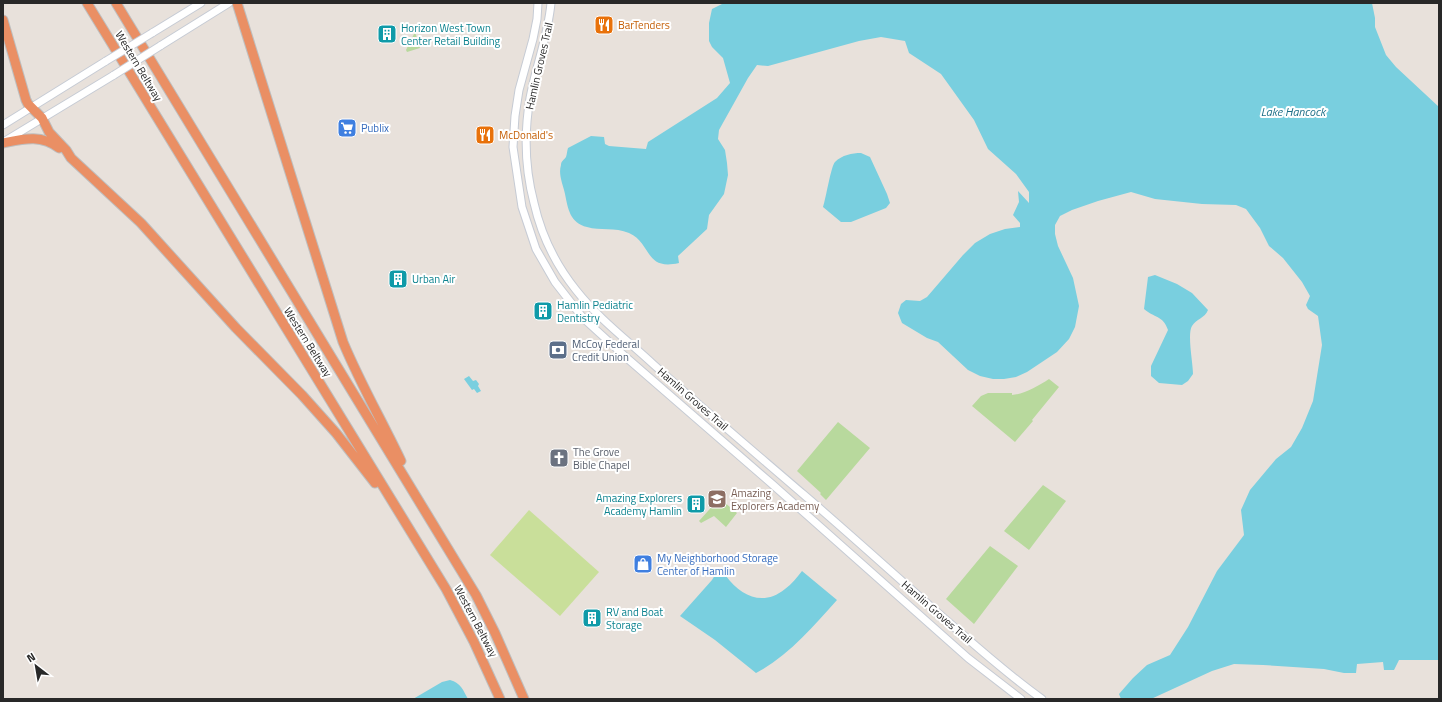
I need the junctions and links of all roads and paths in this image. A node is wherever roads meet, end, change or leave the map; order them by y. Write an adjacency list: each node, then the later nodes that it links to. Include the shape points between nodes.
1 (87, 3): 15 (highway, Western Beltway)
2 (116, 3): 14 (highway, Western Beltway)
3 (201, 3): 9 (main road, bridge)
4 (229, 3): 10 (main road, bridge)
5 (237, 3): 14 (highway, via 343,342 357,376)
6 (538, 3): 18 (main road, Hamlin Groves Trail, via 533,39 519,90 513,147 522,207 529,231 555,282 583,318 628,359 968,658)
7 (551, 3): 19 (main road, Hamlin Groves Trail, via 546,39 530,96 526,145 534,205 548,244 566,277 593,310 671,380 980,650)
8 (3, 20): 9 (highway, via 26,100)
9 (32, 107): 10 (highway); 11 (main road)
10 (42, 118): 12 (main road); 13 (highway, via 49,132)
11 (3, 125)
12 (3, 142): 13 (highway, via 39,139 53,144)
13 (71, 158): 15 (highway, via 141,223 336,433)
14 (419, 500): 17 (highway, Western Beltway, via 476,595)
15 (415, 539): 16 (highway, Western Beltway, via 474,642)
16 (500, 699)
17 (524, 699)
18 (1021, 699)
19 (1042, 699)

